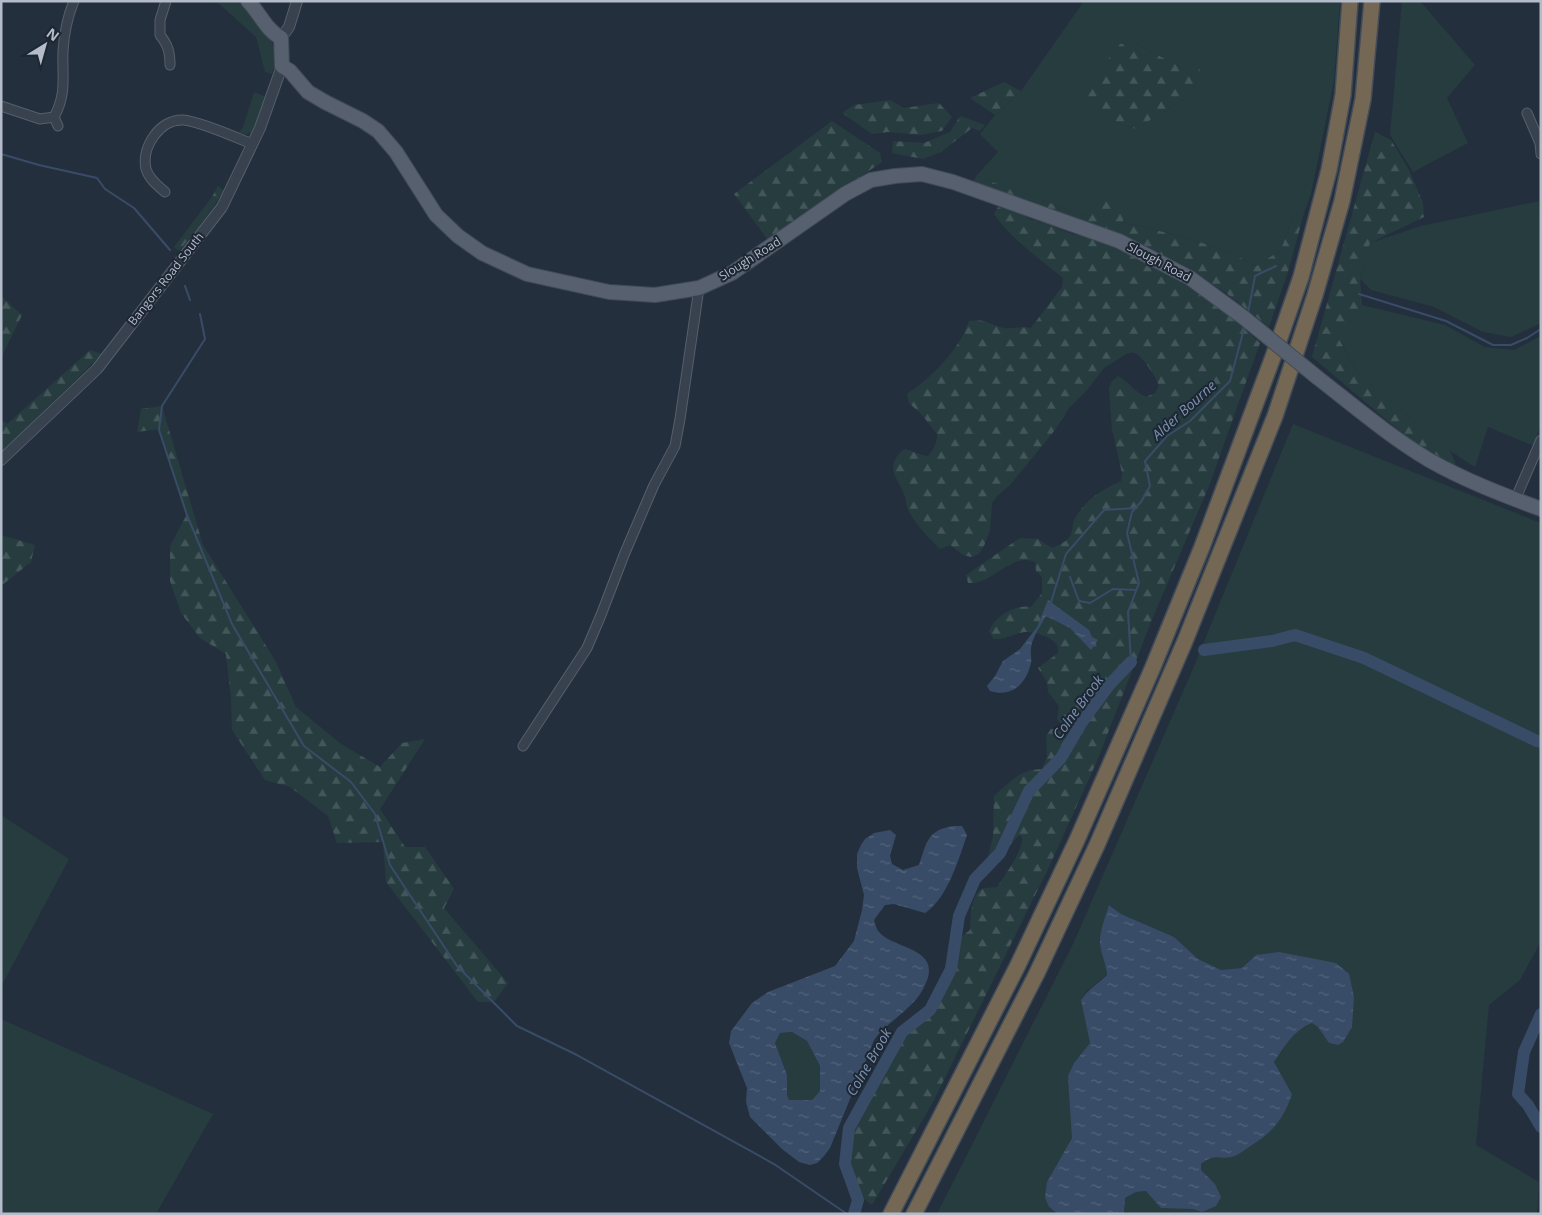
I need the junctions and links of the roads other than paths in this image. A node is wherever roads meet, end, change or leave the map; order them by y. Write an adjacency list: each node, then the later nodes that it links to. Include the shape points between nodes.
1 (74, 1): 12 (street, via 66,23 62,102)
2 (166, 1): 8 (street, via 160,20 160,35 170,52)
3 (248, 1): 7 (main road, via 274,34)
4 (297, 1): 7 (street, via 289,27)
5 (1350, 1): 23 (highway, via 1343,95 1329,170 1301,276 1219,503 1154,667 1077,840 1018,965)
6 (1372, 1): 24 (highway, via 1363,99 1342,201 1275,416 1185,641 1097,845 1037,973)
7 (281, 38): 9 (main road)
8 (170, 65)
9 (282, 66): 14 (street, Bangors Road South); 17 (main road, Slough Road, via 308,92 378,131 396,152 436,215 482,254 527,274 610,292 655,295)
10 (1, 106): 12 (street, via 40,119)
11 (1527, 113): 15 (street)
12 (54, 117): 13 (street)
13 (58, 126)
14 (252, 144): 16 (street, via 206,126 183,120 168,122 154,134 146,155 146,170); 19 (street, Bangors Road South, via 222,207 97,368)
15 (1541, 154)
16 (166, 192)
17 (699, 288): 20 (main road, Slough Road, bridge, via 732,273 845,194 871,180 922,174 954,182 1119,241 1190,278 1397,440 1470,481); 22 (street, via 675,446 650,494 587,648)
18 (1541, 440): 20 (street)
19 (1, 460)
20 (1515, 500): 21 (main road, Slough Road)
21 (1541, 509)
22 (523, 746)
23 (891, 1214)
24 (914, 1214)

